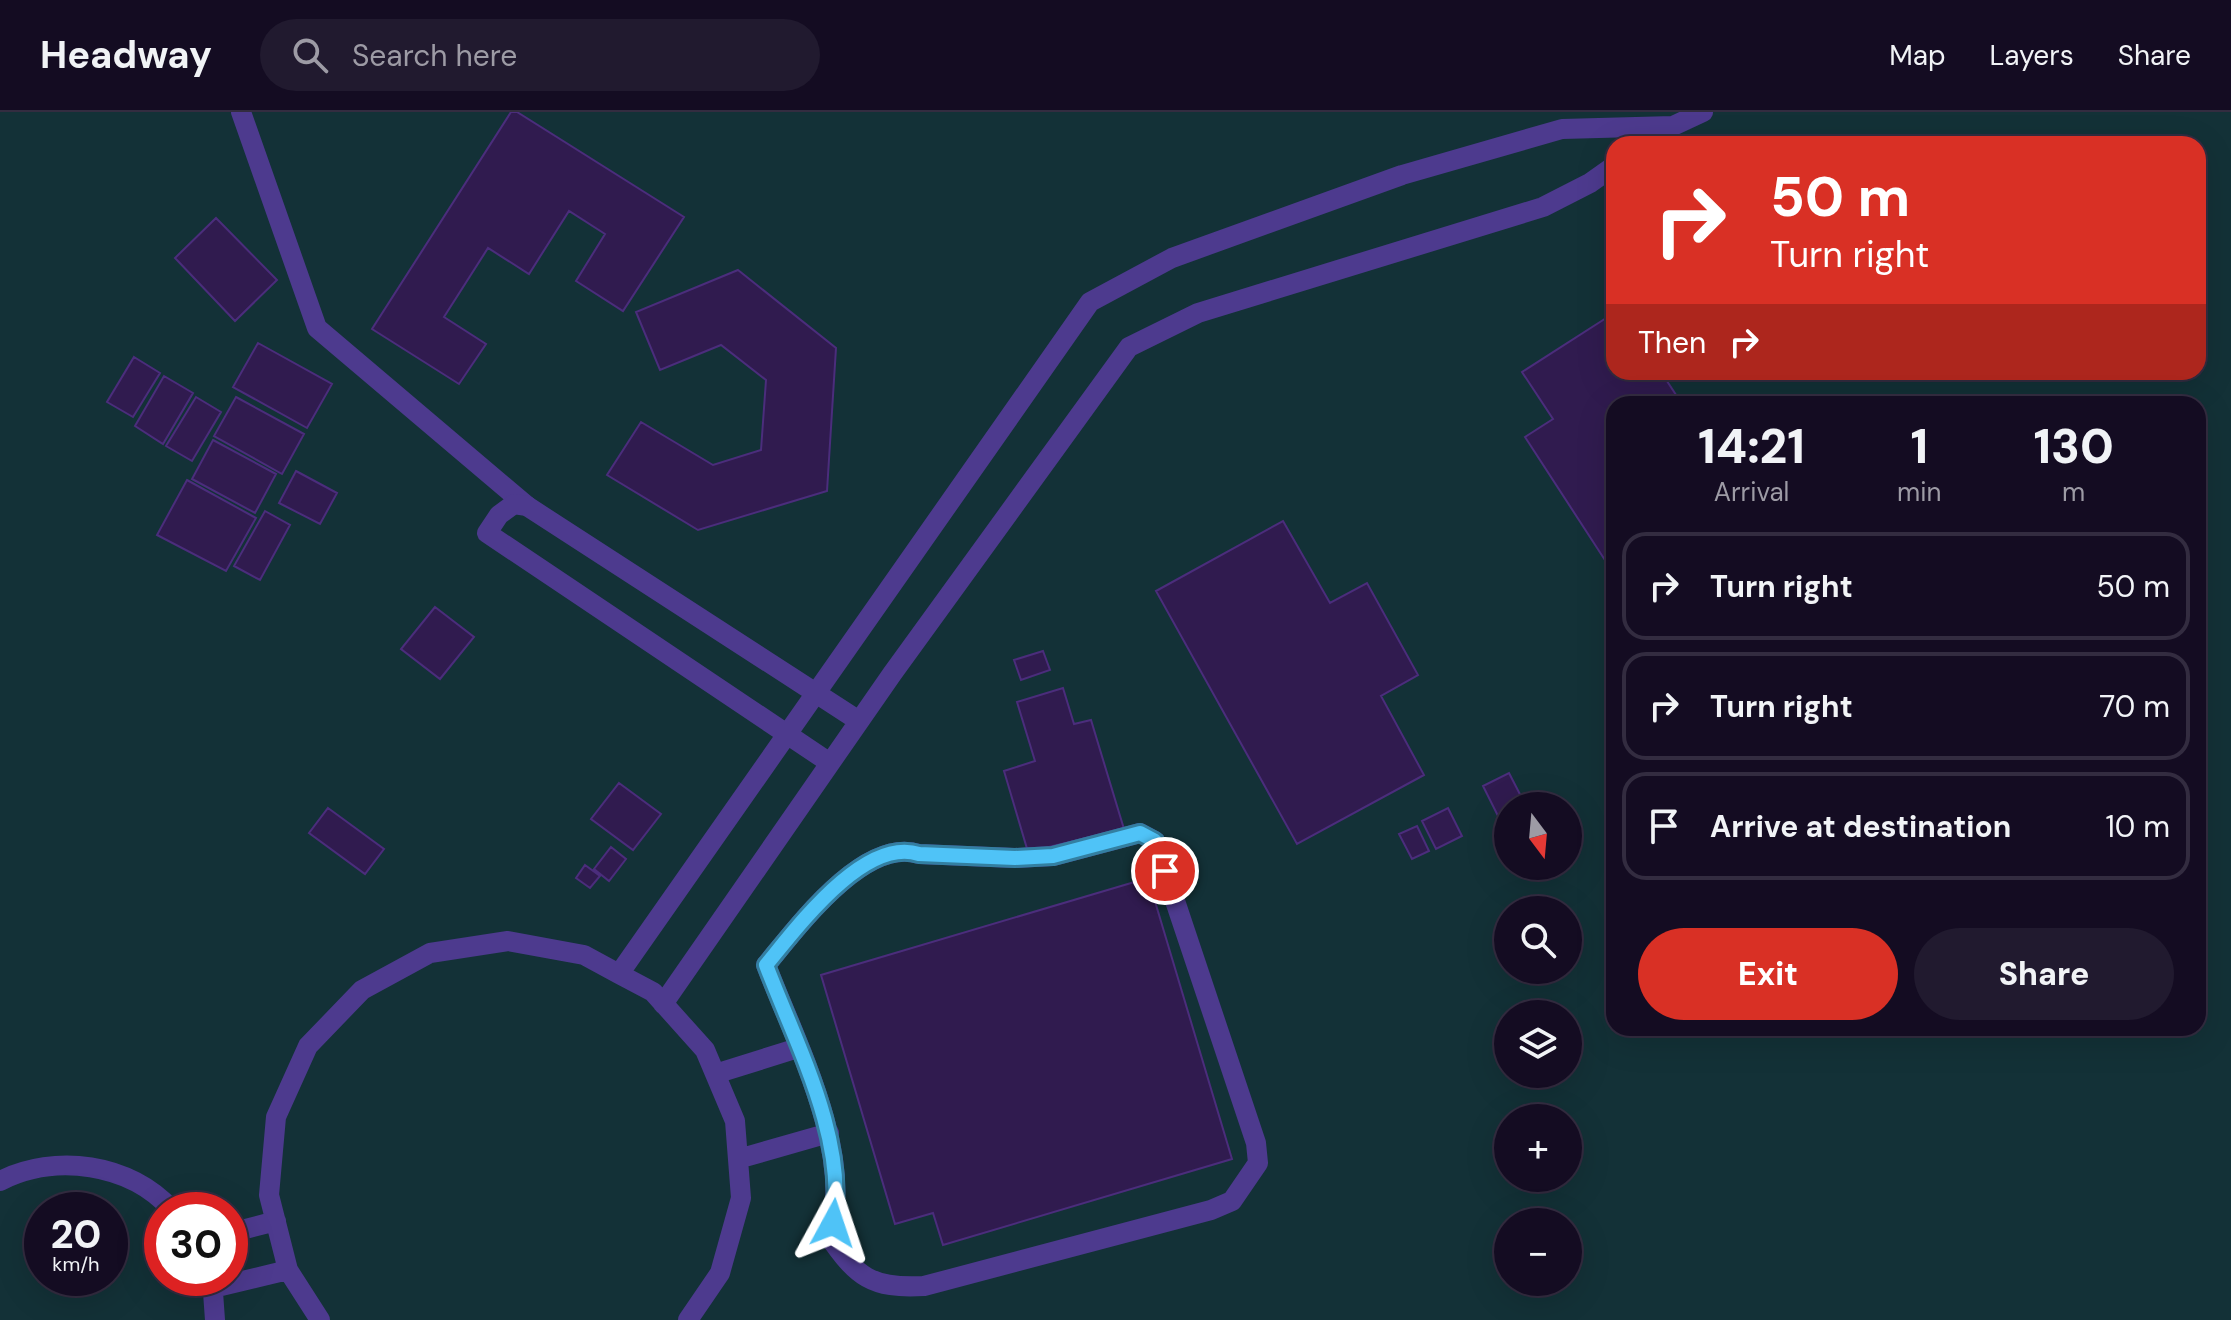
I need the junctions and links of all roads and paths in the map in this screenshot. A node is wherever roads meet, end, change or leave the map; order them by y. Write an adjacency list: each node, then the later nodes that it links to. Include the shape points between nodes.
1 (241, 112): 6 (street, via 317,328)
2 (1703, 112): 3 (street)
3 (1673, 126): 4 (street); 7 (street, via 1562,129 1402,175 1172,258 1090,302)
4 (1659, 136)
5 (1606, 172): 8 (street, via 1543,207 1198,313 1129,347)
6 (527, 506): 7 (street); 9 (street, via 514,504 487,533)
7 (816, 692): 8 (street); 9 (street)
8 (859, 721): 10 (street)
9 (787, 734): 10 (street); 11 (street)
10 (830, 763): 12 (street)
11 (619, 974): 12 (street, via 653,992); 19 (street, via 584,955 508,941 430,953 362,990 308,1046 276,1117 269,1195)
12 (663, 1004): 14 (street, via 705,1050)
13 (798, 1048): 14 (street); 15 (street); 15 (street, via 766,965 829,891 861,869 907,850 1053,856 1140,833 1155,841 1256,1143 1258,1163 1232,1201 1211,1210 901,1288 860,1275 828,1235 836,1181)
14 (715, 1074): 16 (street, via 735,1121)
15 (829, 1133): 16 (street)
16 (738, 1159): 26 (street, via 741,1198 720,1273)
17 (0, 1181): 18 (street, via 19,1171 68,1164 116,1173)
18 (152, 1192)
19 (276, 1221): 20 (street); 21 (street)
20 (248, 1228)
21 (288, 1270): 22 (street); 25 (street)
22 (248, 1277)
23 (213, 1296): 24 (street)
24 (215, 1320)
25 (320, 1320)
26 (688, 1320)

